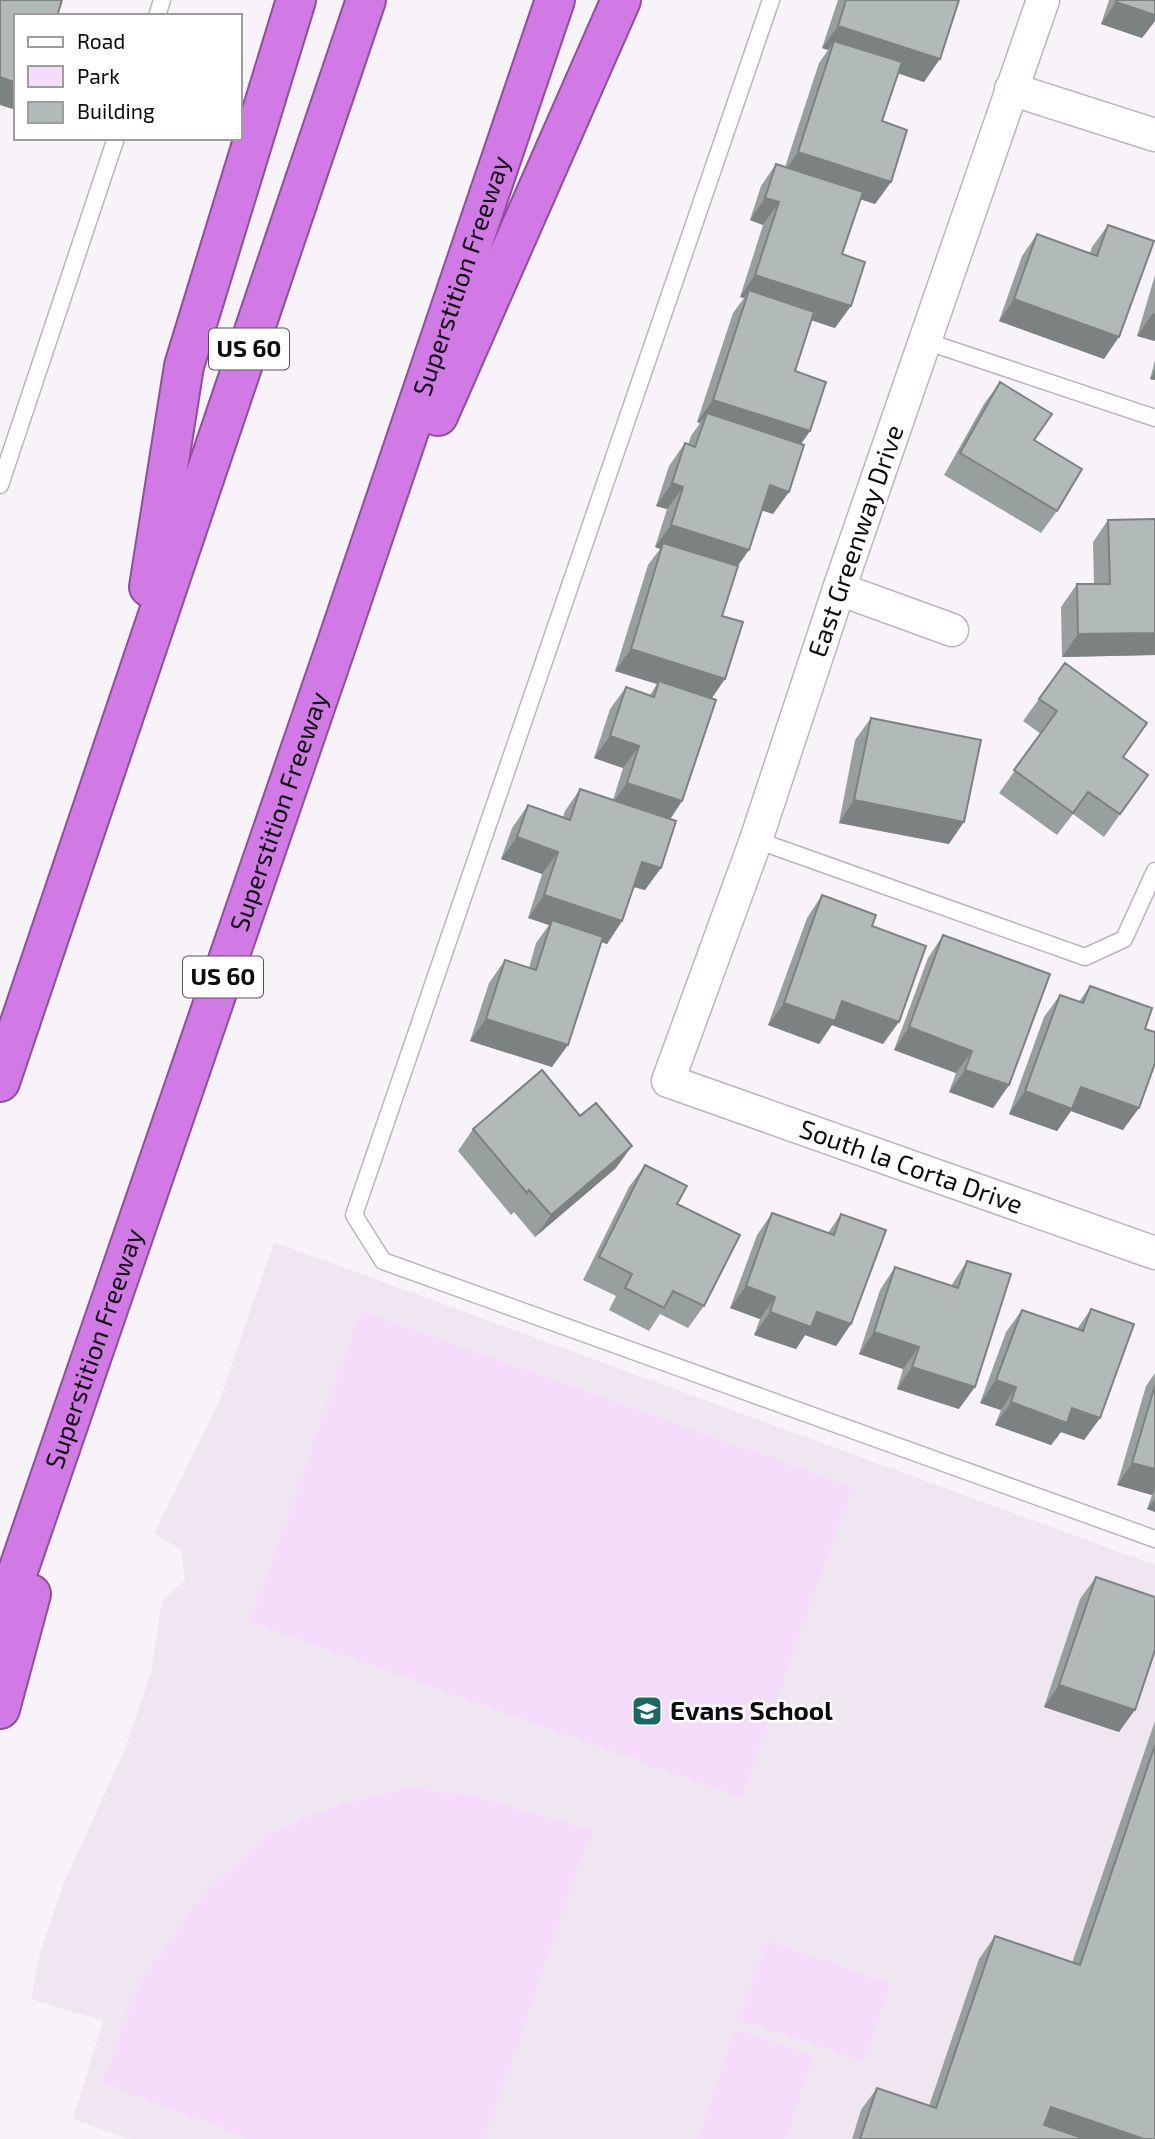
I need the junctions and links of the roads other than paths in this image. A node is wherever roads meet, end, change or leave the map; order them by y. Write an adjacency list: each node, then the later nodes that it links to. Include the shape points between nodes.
1 (296, 0): 16 (highway, via 184,366)
2 (366, 0): 16 (highway, US 60)
3 (555, 0): 15 (highway, Superstition Freeway / US 60)
4 (621, 0): 15 (highway)
5 (771, 0): 23 (lane, via 354,1215 383,1261)
6 (1043, 0): 7 (street, East Greenway Drive)
7 (1011, 89): 8 (street); 10 (street, East Greenway Drive)
8 (1155, 135)
9 (115, 140): 12 (lane)
10 (925, 341): 11 (lane); 13 (street, East Greenway Drive)
11 (1155, 418)
12 (0, 485)
13 (839, 589): 14 (street); 17 (street, East Greenway Drive)
14 (952, 630)
15 (334, 652): 22 (highway, Superstition Freeway / US 60)
16 (131, 697): 20 (highway, US 60)
17 (756, 840): 18 (lane, via 1086,957 1124,939); 19 (street, East Greenway Drive)
18 (1155, 871)
19 (668, 1081): 21 (street, South la Corta Drive)
20 (0, 1082)
21 (1155, 1253)
22 (111, 1301): 24 (highway, Superstition Freeway / US 60); 25 (highway)
23 (1155, 1539)
24 (0, 1623)
25 (0, 1709)

